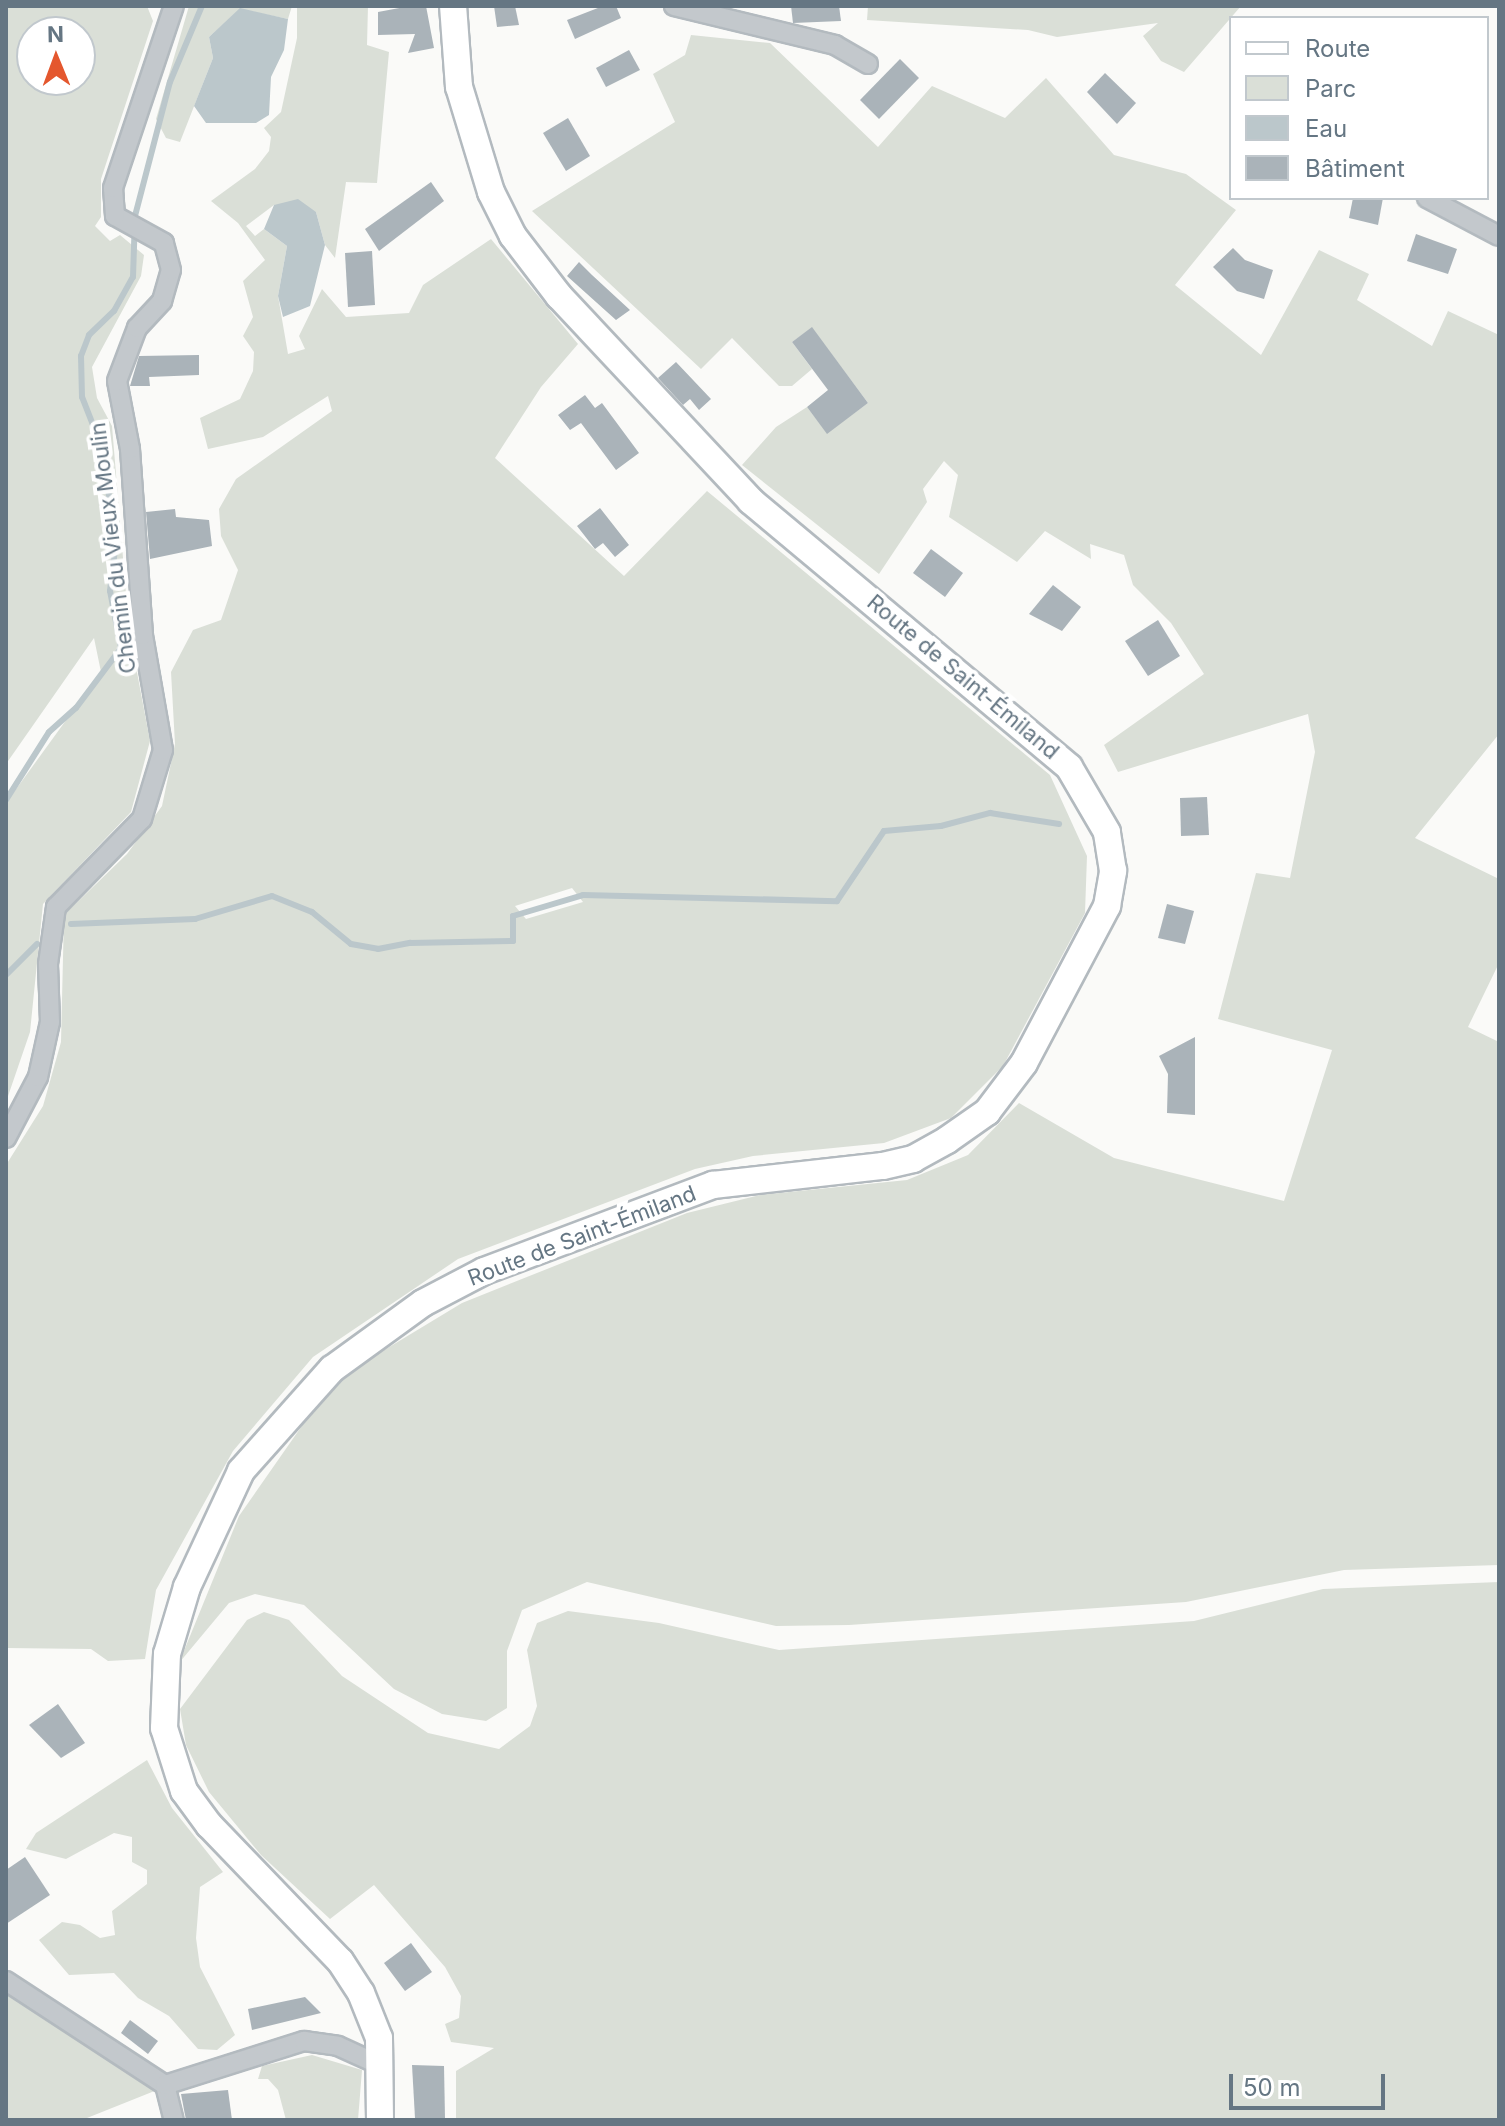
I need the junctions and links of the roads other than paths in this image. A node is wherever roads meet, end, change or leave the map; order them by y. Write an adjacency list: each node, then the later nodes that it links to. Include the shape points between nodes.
1 (174, 6): 7 (street, Chemin du Vieux Moulin, via 134,133 117,169 114,209 122,223 164,243 171,270 162,301 137,328 117,381 130,449 143,635 163,750 142,819 56,907 48,964 50,1022 38,1077)
2 (453, 6): 9 (main road, Route de Saint-Émiland, via 459,87 469,133 513,236 549,284 751,501 1069,767 1107,832 1113,871 1107,906 1024,1063 987,1112 947,1140 913,1159 883,1166 713,1185 484,1271 423,1303 332,1369 241,1471 193,1573 167,1654 162,1702 171,1758 184,1791 209,1825 340,1961 361,1993 379,2038)
3 (674, 6): 4 (street, via 835,45)
4 (868, 64)
5 (1431, 200): 6 (street)
6 (1499, 236)
7 (6, 1138)
8 (6, 1981): 10 (street)
9 (382, 2066): 10 (street, via 338,2046 304,2041); 12 (main road, Route de Saint-Émiland)
10 (165, 2085): 11 (street)
11 (174, 2120)
12 (380, 2120)

